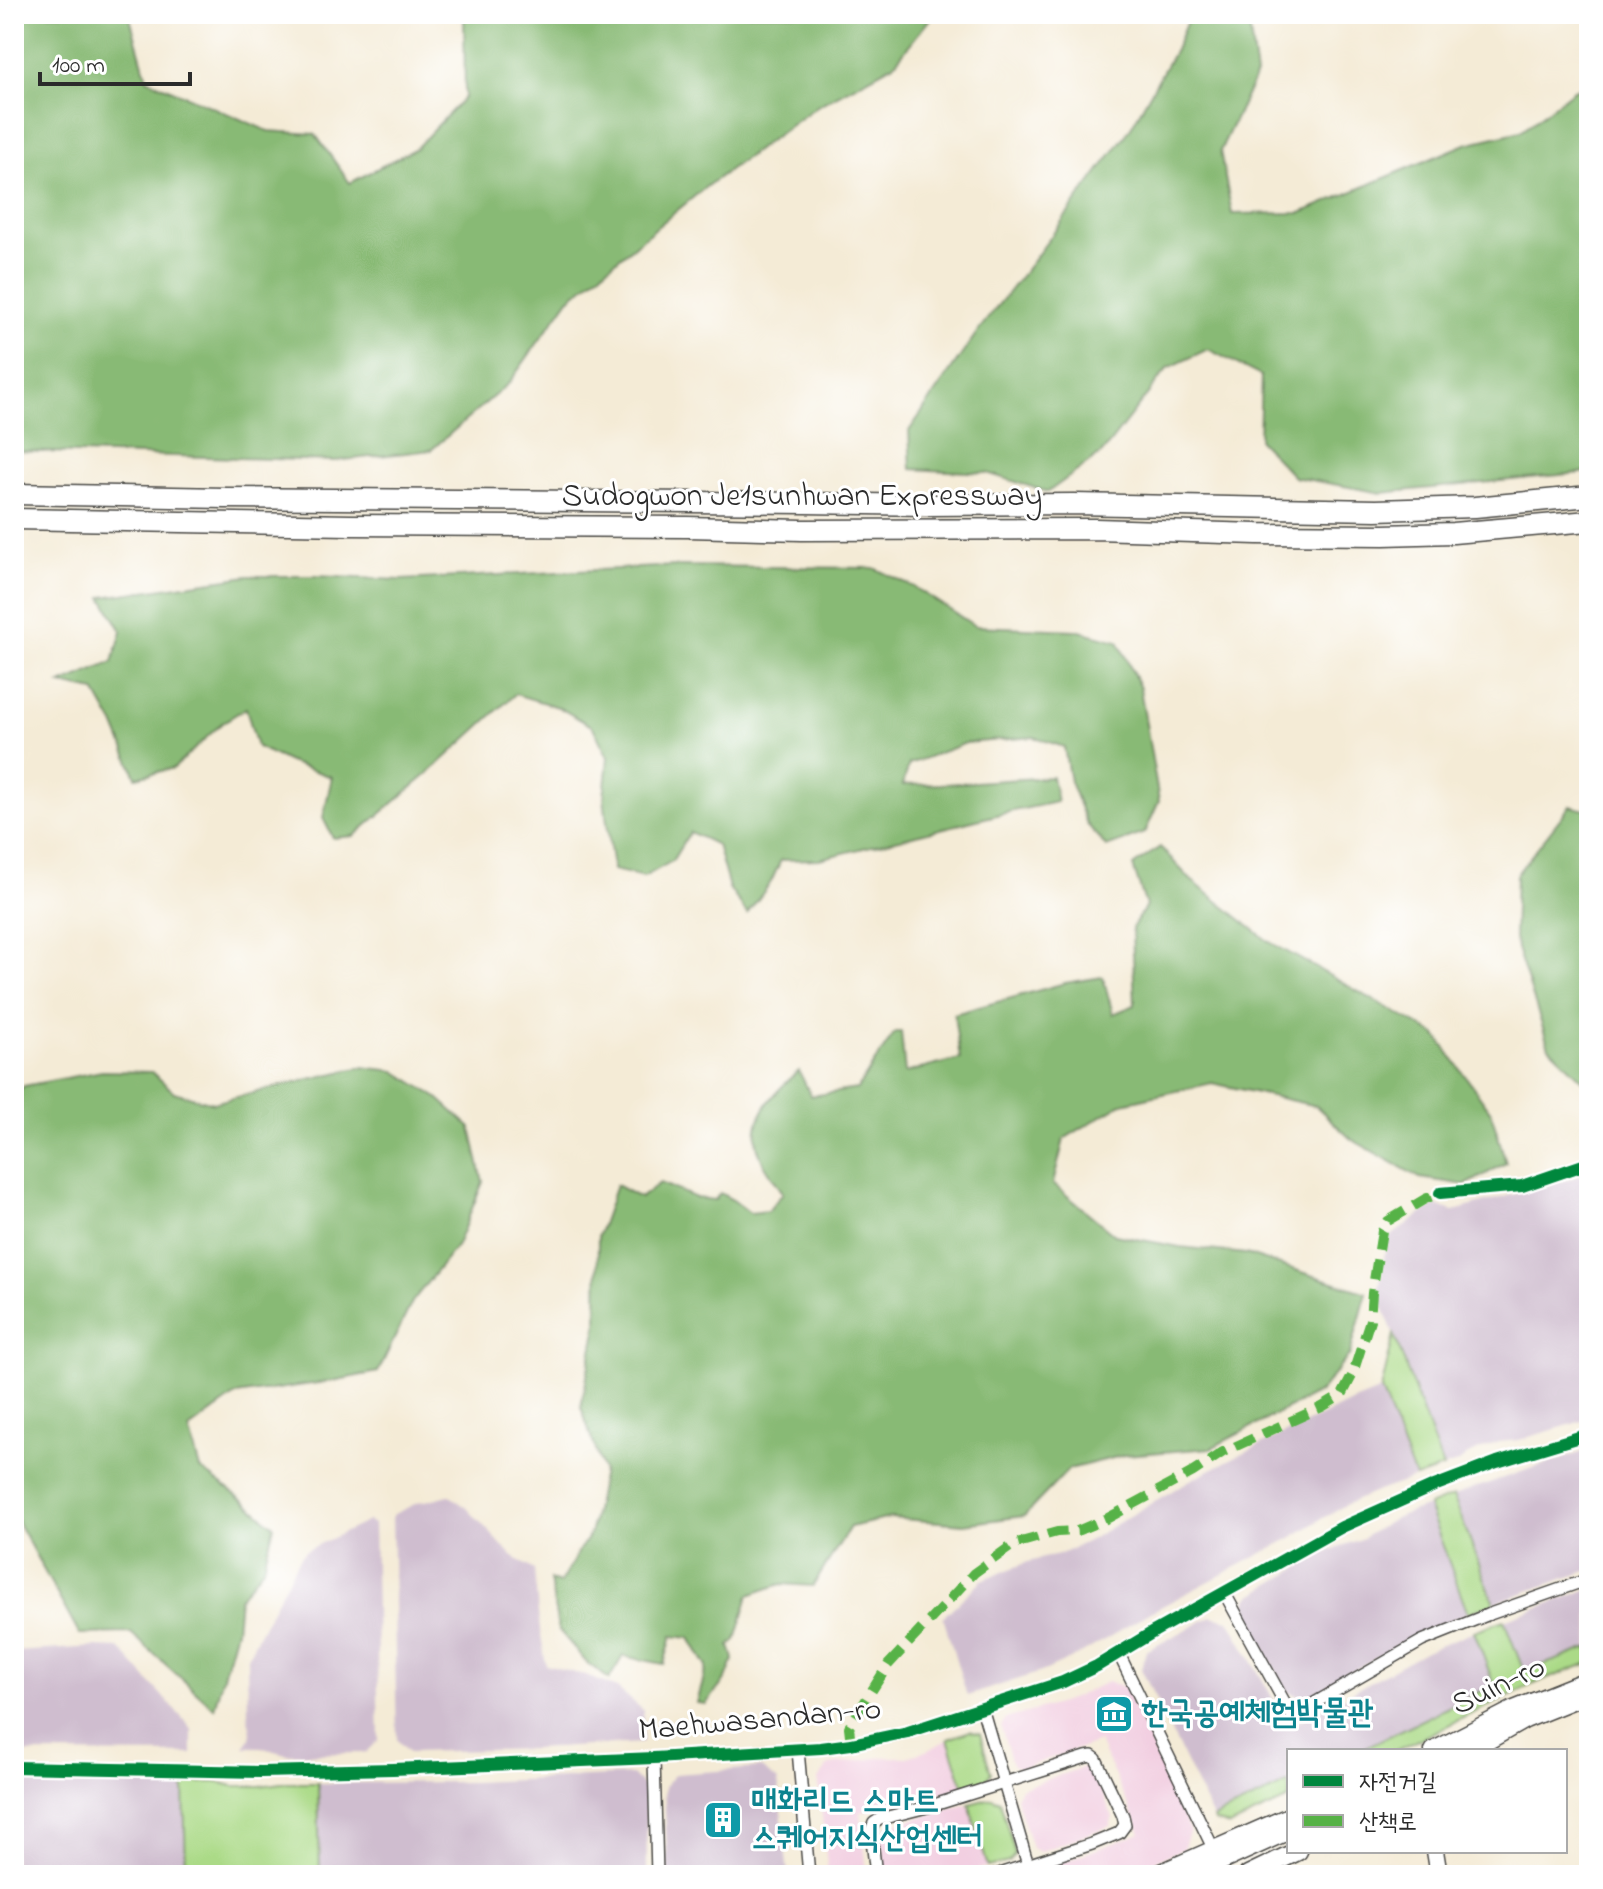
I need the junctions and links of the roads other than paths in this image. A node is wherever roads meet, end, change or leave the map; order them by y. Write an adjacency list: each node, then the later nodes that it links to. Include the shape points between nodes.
1 (14, 494): 2 (highway, Sudogwon Je1sunhwan Expressway, via 1376,510)
2 (1589, 496)
3 (14, 519): 4 (highway, Sudogwon Je1sunhwan Expressway, via 1368,535)
4 (1589, 521)
5 (1589, 1163): 6 (street, via 1522,1186)
6 (1440, 1193)
7 (1589, 1434): 9 (street, Maehwasandan-ro, via 1434,1486 1342,1527)
8 (1589, 1579): 9 (street, via 1422,1641 1292,1716)
9 (1224, 1592): 10 (street, Maehwasandan-ro)
10 (1118, 1652): 13 (street, Maehwasandan-ro, via 1063,1682); 23 (street)
11 (1589, 1680): 14 (main road, Suin-ro)
12 (1589, 1693): 15 (main road, Suin-ro, via 1525,1719)
13 (982, 1708): 16 (street, Maehwasandan-ro, via 908,1732); 19 (street)
14 (1438, 1749)
15 (1472, 1749)
16 (798, 1750): 17 (street, Maehwasandan-ro); 28 (street, Maehwasandan-ro)
17 (654, 1758): 18 (street, Maehwasandan-ro, via 261,1772); 27 (street)
18 (14, 1767)
19 (1004, 1782): 26 (street); 26 (street, via 1092,1756 1123,1816 1125,1825 1119,1833); 29 (street, via 874,1823)
20 (1287, 1818): 23 (main road)
21 (1287, 1831): 32 (main road)
22 (1287, 1845): 33 (main road)
23 (1214, 1850): 31 (main road)
24 (1294, 1853): 34 (main road)
25 (1435, 1853): 35 (street)
26 (1028, 1865): 30 (street)
27 (657, 1875)
28 (809, 1875)
29 (876, 1875)
30 (996, 1875)
31 (1157, 1875)
32 (1190, 1875)
33 (1222, 1875)
34 (1248, 1875)
35 (1439, 1875)

